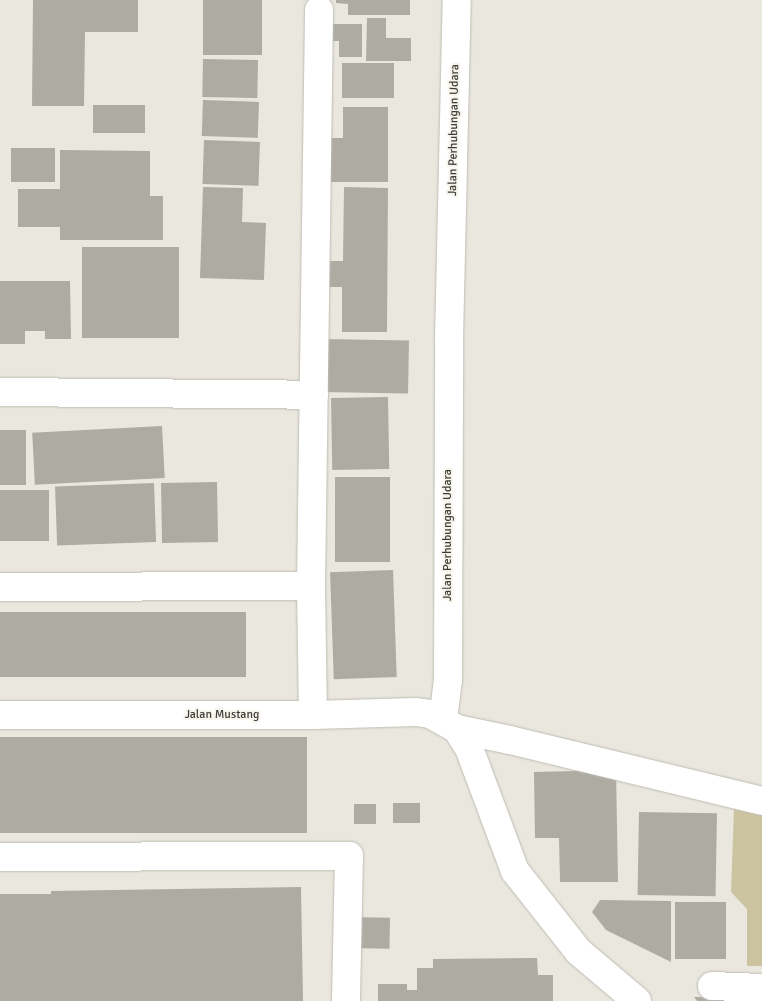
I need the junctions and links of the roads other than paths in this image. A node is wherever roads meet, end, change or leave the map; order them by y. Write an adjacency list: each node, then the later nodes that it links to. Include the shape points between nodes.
1 (457, 0): 9 (street, Jalan Perhubungan Udara, via 448,340)
2 (319, 10): 4 (street)
3 (0, 392): 4 (street)
4 (314, 395): 5 (street)
5 (311, 586): 6 (street); 8 (street)
6 (0, 587)
7 (0, 715): 8 (street, Jalan Mustang)
8 (313, 715): 9 (street, Jalan Mustang, via 416,712 430,714)
9 (450, 725): 10 (street, Jalan Mustang); 15 (street, via 469,748 515,871 579,952)
10 (762, 801)
11 (0, 857): 14 (street, via 349,856)
12 (712, 986): 13 (street)
13 (762, 988)
14 (346, 1001)
15 (637, 1001)

